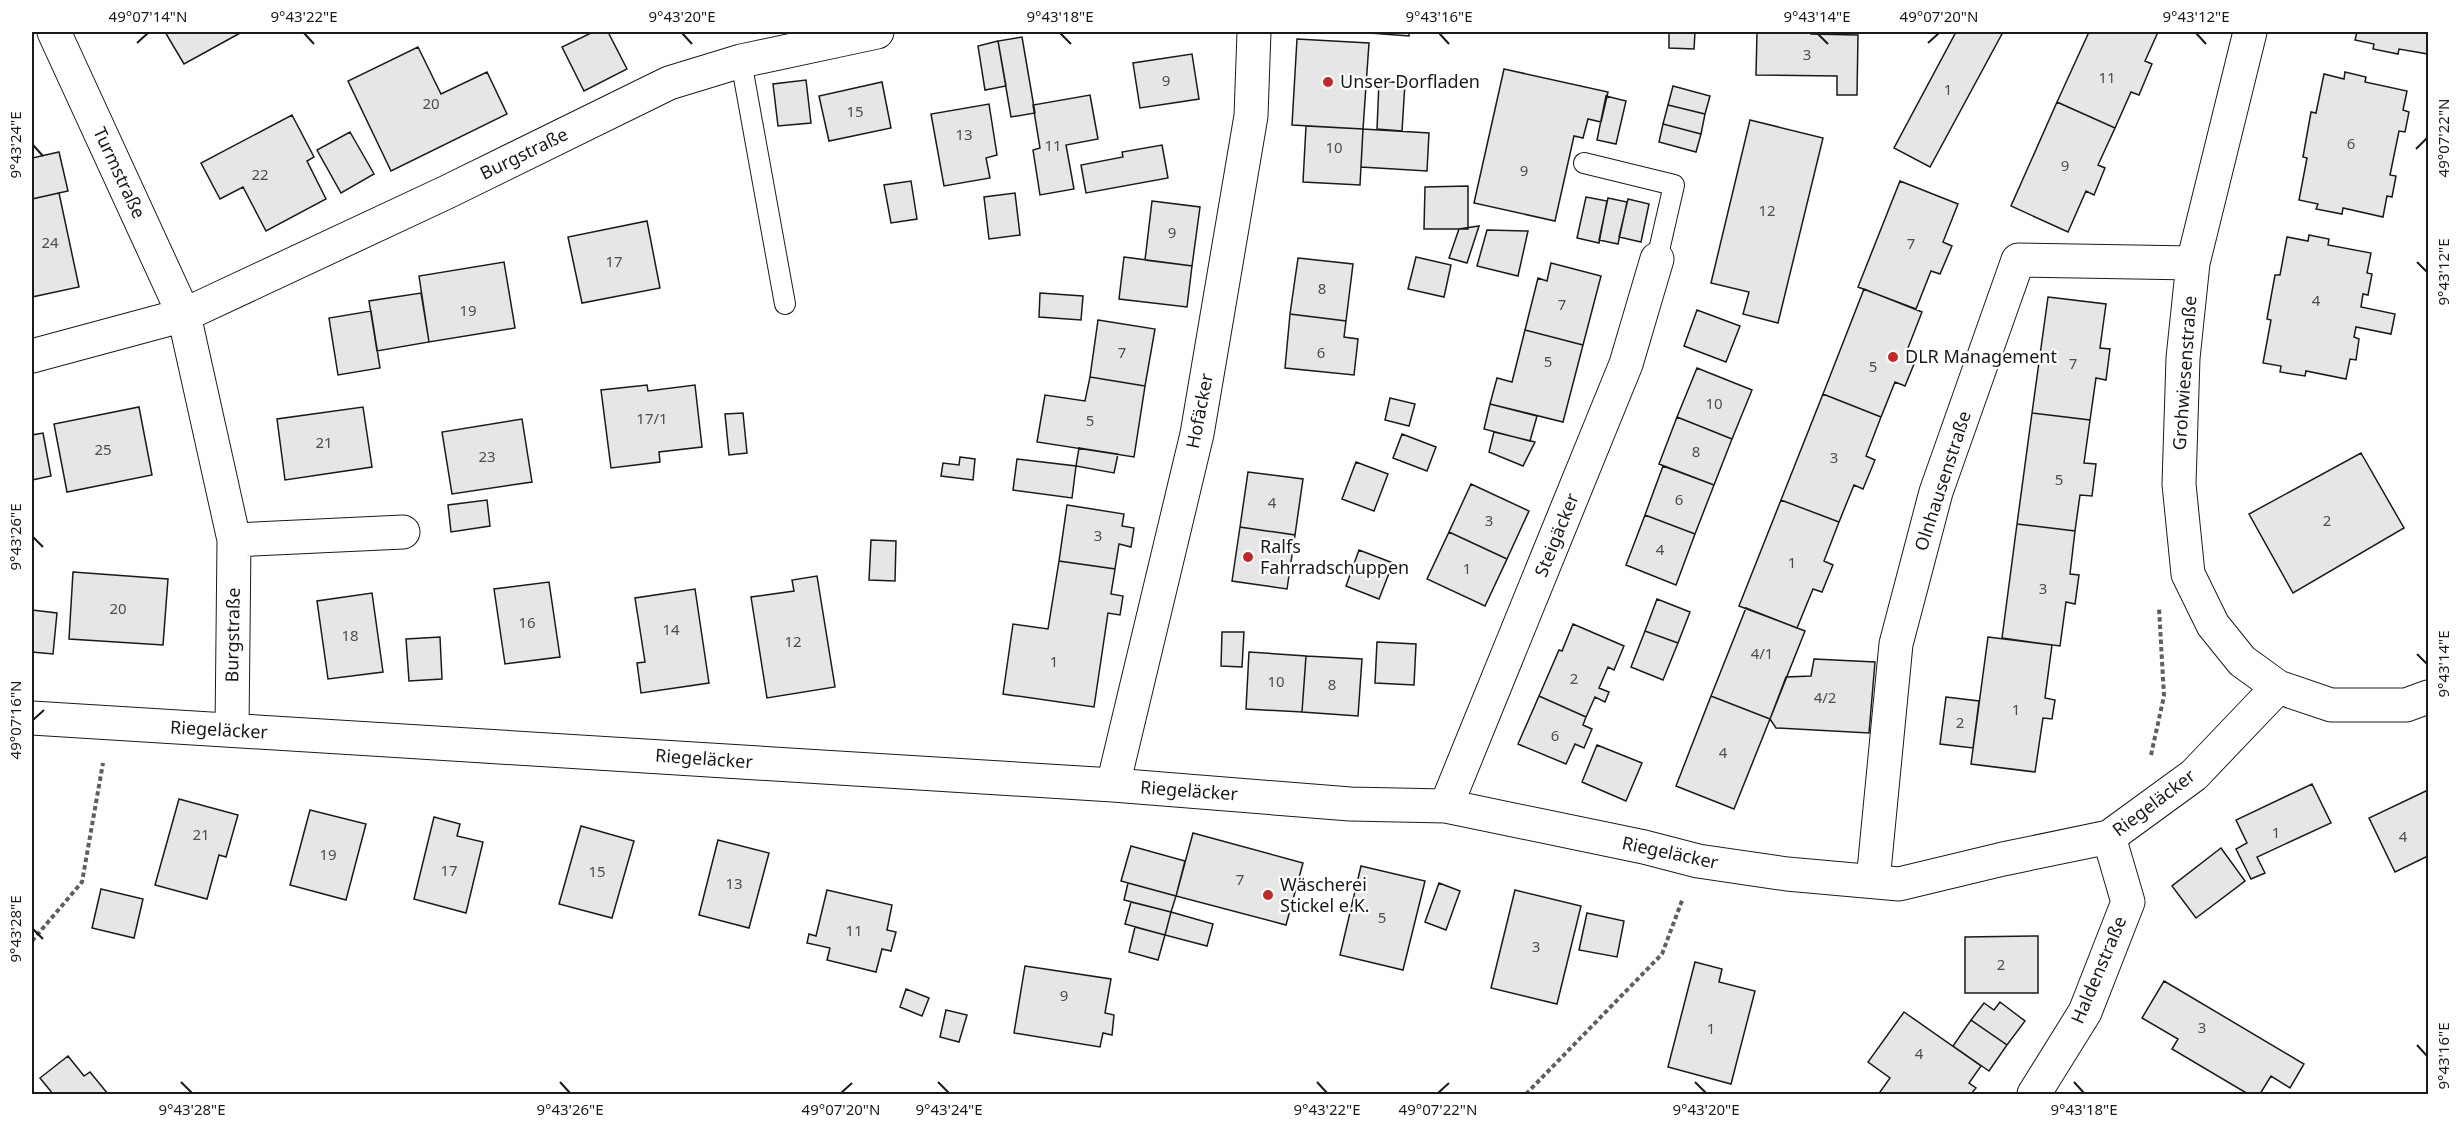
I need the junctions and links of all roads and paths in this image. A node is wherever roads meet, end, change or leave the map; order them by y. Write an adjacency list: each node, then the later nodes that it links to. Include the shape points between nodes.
1 (54, 32): 10 (street, Turmstraße)
2 (878, 32): 5 (street, Burgstraße)
3 (1254, 32): 20 (street, Hofäcker, via 1251,116 1197,434)
4 (2250, 32): 8 (street, Grohwiesenstraße)
5 (741, 61): 9 (lane); 10 (street, Burgstraße, via 669,83)
6 (1584, 163): 7 (lane, via 1674,185)
7 (1657, 259): 21 (street, Steigäcker, via 1626,364)
8 (2193, 263): 14 (street, Grohwiesenstraße, via 2183,358 2179,484); 25 (street, Olnhausenstraße, via 2018,260 1936,492 1896,644)
9 (785, 304)
10 (184, 315): 11 (street, Burgstraße); 13 (street, Burgstraße)
11 (32, 356)
12 (403, 532): 13 (street)
13 (234, 540): 19 (street, Burgstraße)
14 (2188, 574): 15 (street, Grohwiesenstraße, via 2213,625 2242,661); 22 (path, via 2158,598 2164,696)
15 (2278, 687): 16 (street, Grohwiesenstraße, via 2331,705 2406,705); 22 (street, Riegeläcker, via 2194,775)
16 (2428, 697)
17 (32, 718): 18 (street, Riegeläcker)
18 (110, 724): 19 (street, Riegeläcker); 26 (path, via 82,882)
19 (232, 730): 20 (street, Riegeläcker)
20 (1113, 785): 21 (street, Riegeläcker, via 1350,804)
21 (1446, 806): 24 (street, Riegeläcker)
22 (2140, 814): 23 (street, Riegeläcker)
23 (2109, 837): 25 (street, Riegeläcker, via 1899,884); 28 (street, Haldenstraße, via 2128,902 2085,1012)
24 (1698, 861): 25 (street, Riegeläcker); 27 (path, via 1662,954)
25 (1873, 881)
26 (32, 941)
27 (1526, 1095)
28 (2034, 1095)

